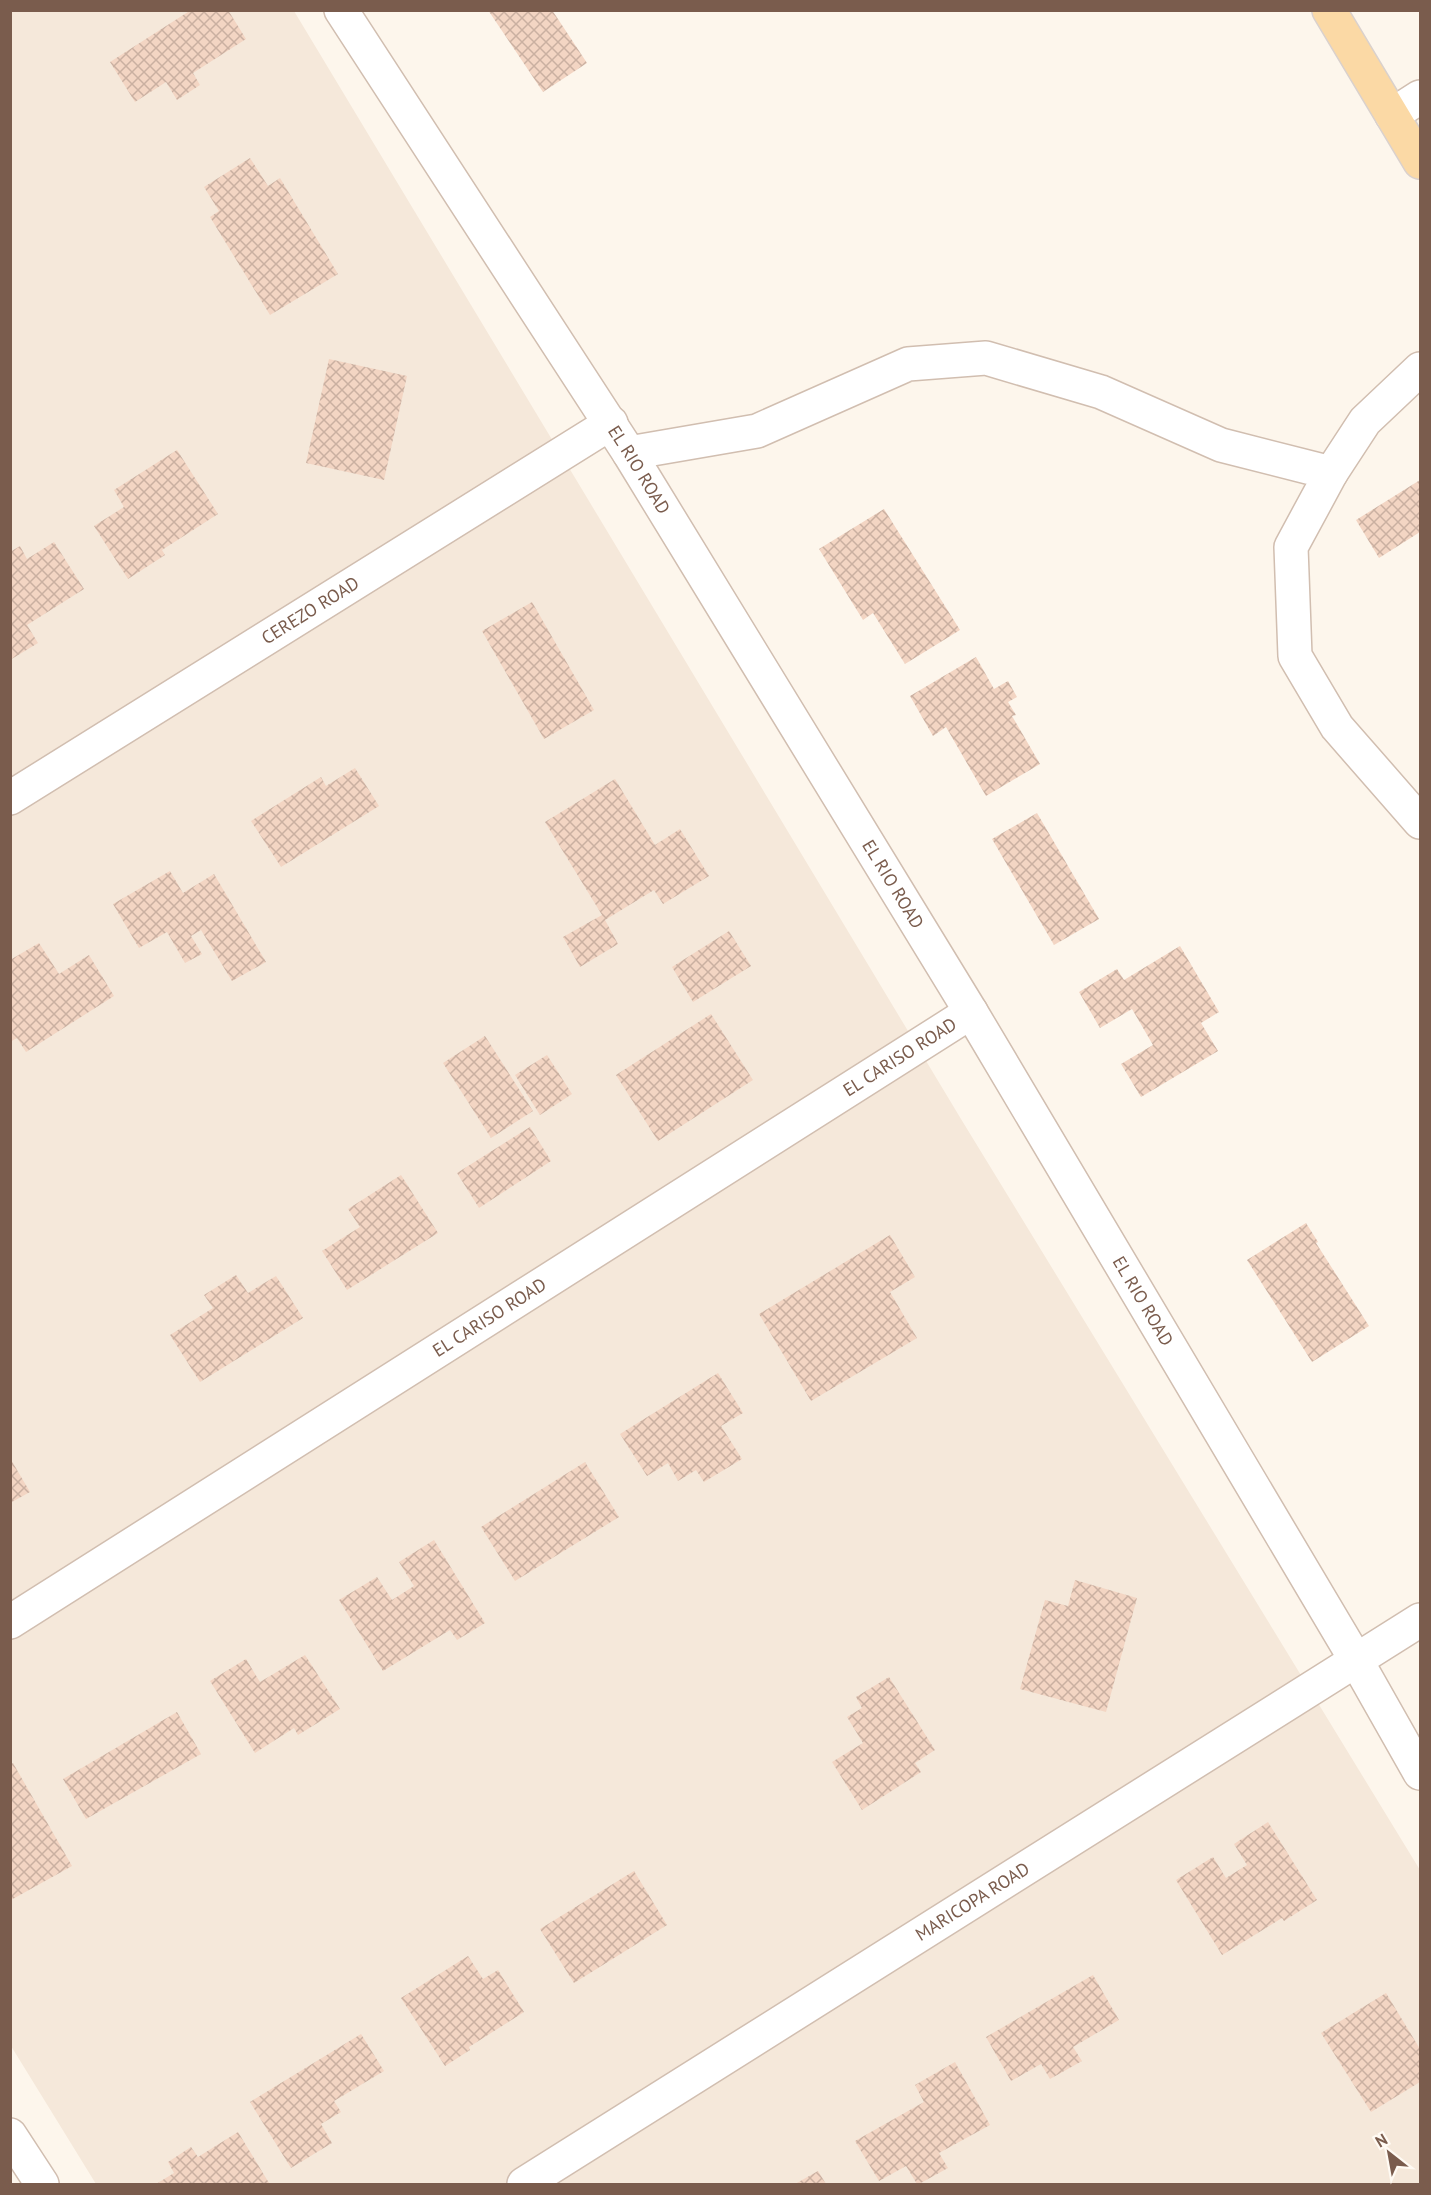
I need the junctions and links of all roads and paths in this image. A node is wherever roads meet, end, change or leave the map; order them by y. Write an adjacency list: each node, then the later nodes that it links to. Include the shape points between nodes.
1 (341, 10): 7 (street, EL RIO ROAD)
2 (1329, 10): 4 (main road)
3 (1420, 97): 4 (street)
4 (1392, 115): 5 (main road)
5 (1420, 162)
6 (1420, 369): 9 (street, via 1365,422)
7 (611, 423): 8 (street, EL RIO ROAD); 10 (street, CEREZO ROAD)
8 (629, 453): 9 (street, via 757,431 908,364 986,358 1101,392 1221,445); 12 (street, EL RIO ROAD)
9 (1331, 473): 11 (street, via 1291,548 1295,656 1337,727)
10 (10, 798)
11 (1420, 822)
12 (971, 1012): 14 (street, EL CARISO ROAD); 15 (street, EL RIO ROAD)
13 (1420, 1620): 15 (street, MARICOPA ROAD)
14 (10, 1622)
15 (1356, 1660): 16 (street, EL RIO ROAD); 19 (street, MARICOPA ROAD)
16 (1420, 1773)
17 (10, 2136): 18 (street)
18 (42, 2184)
19 (524, 2184)

